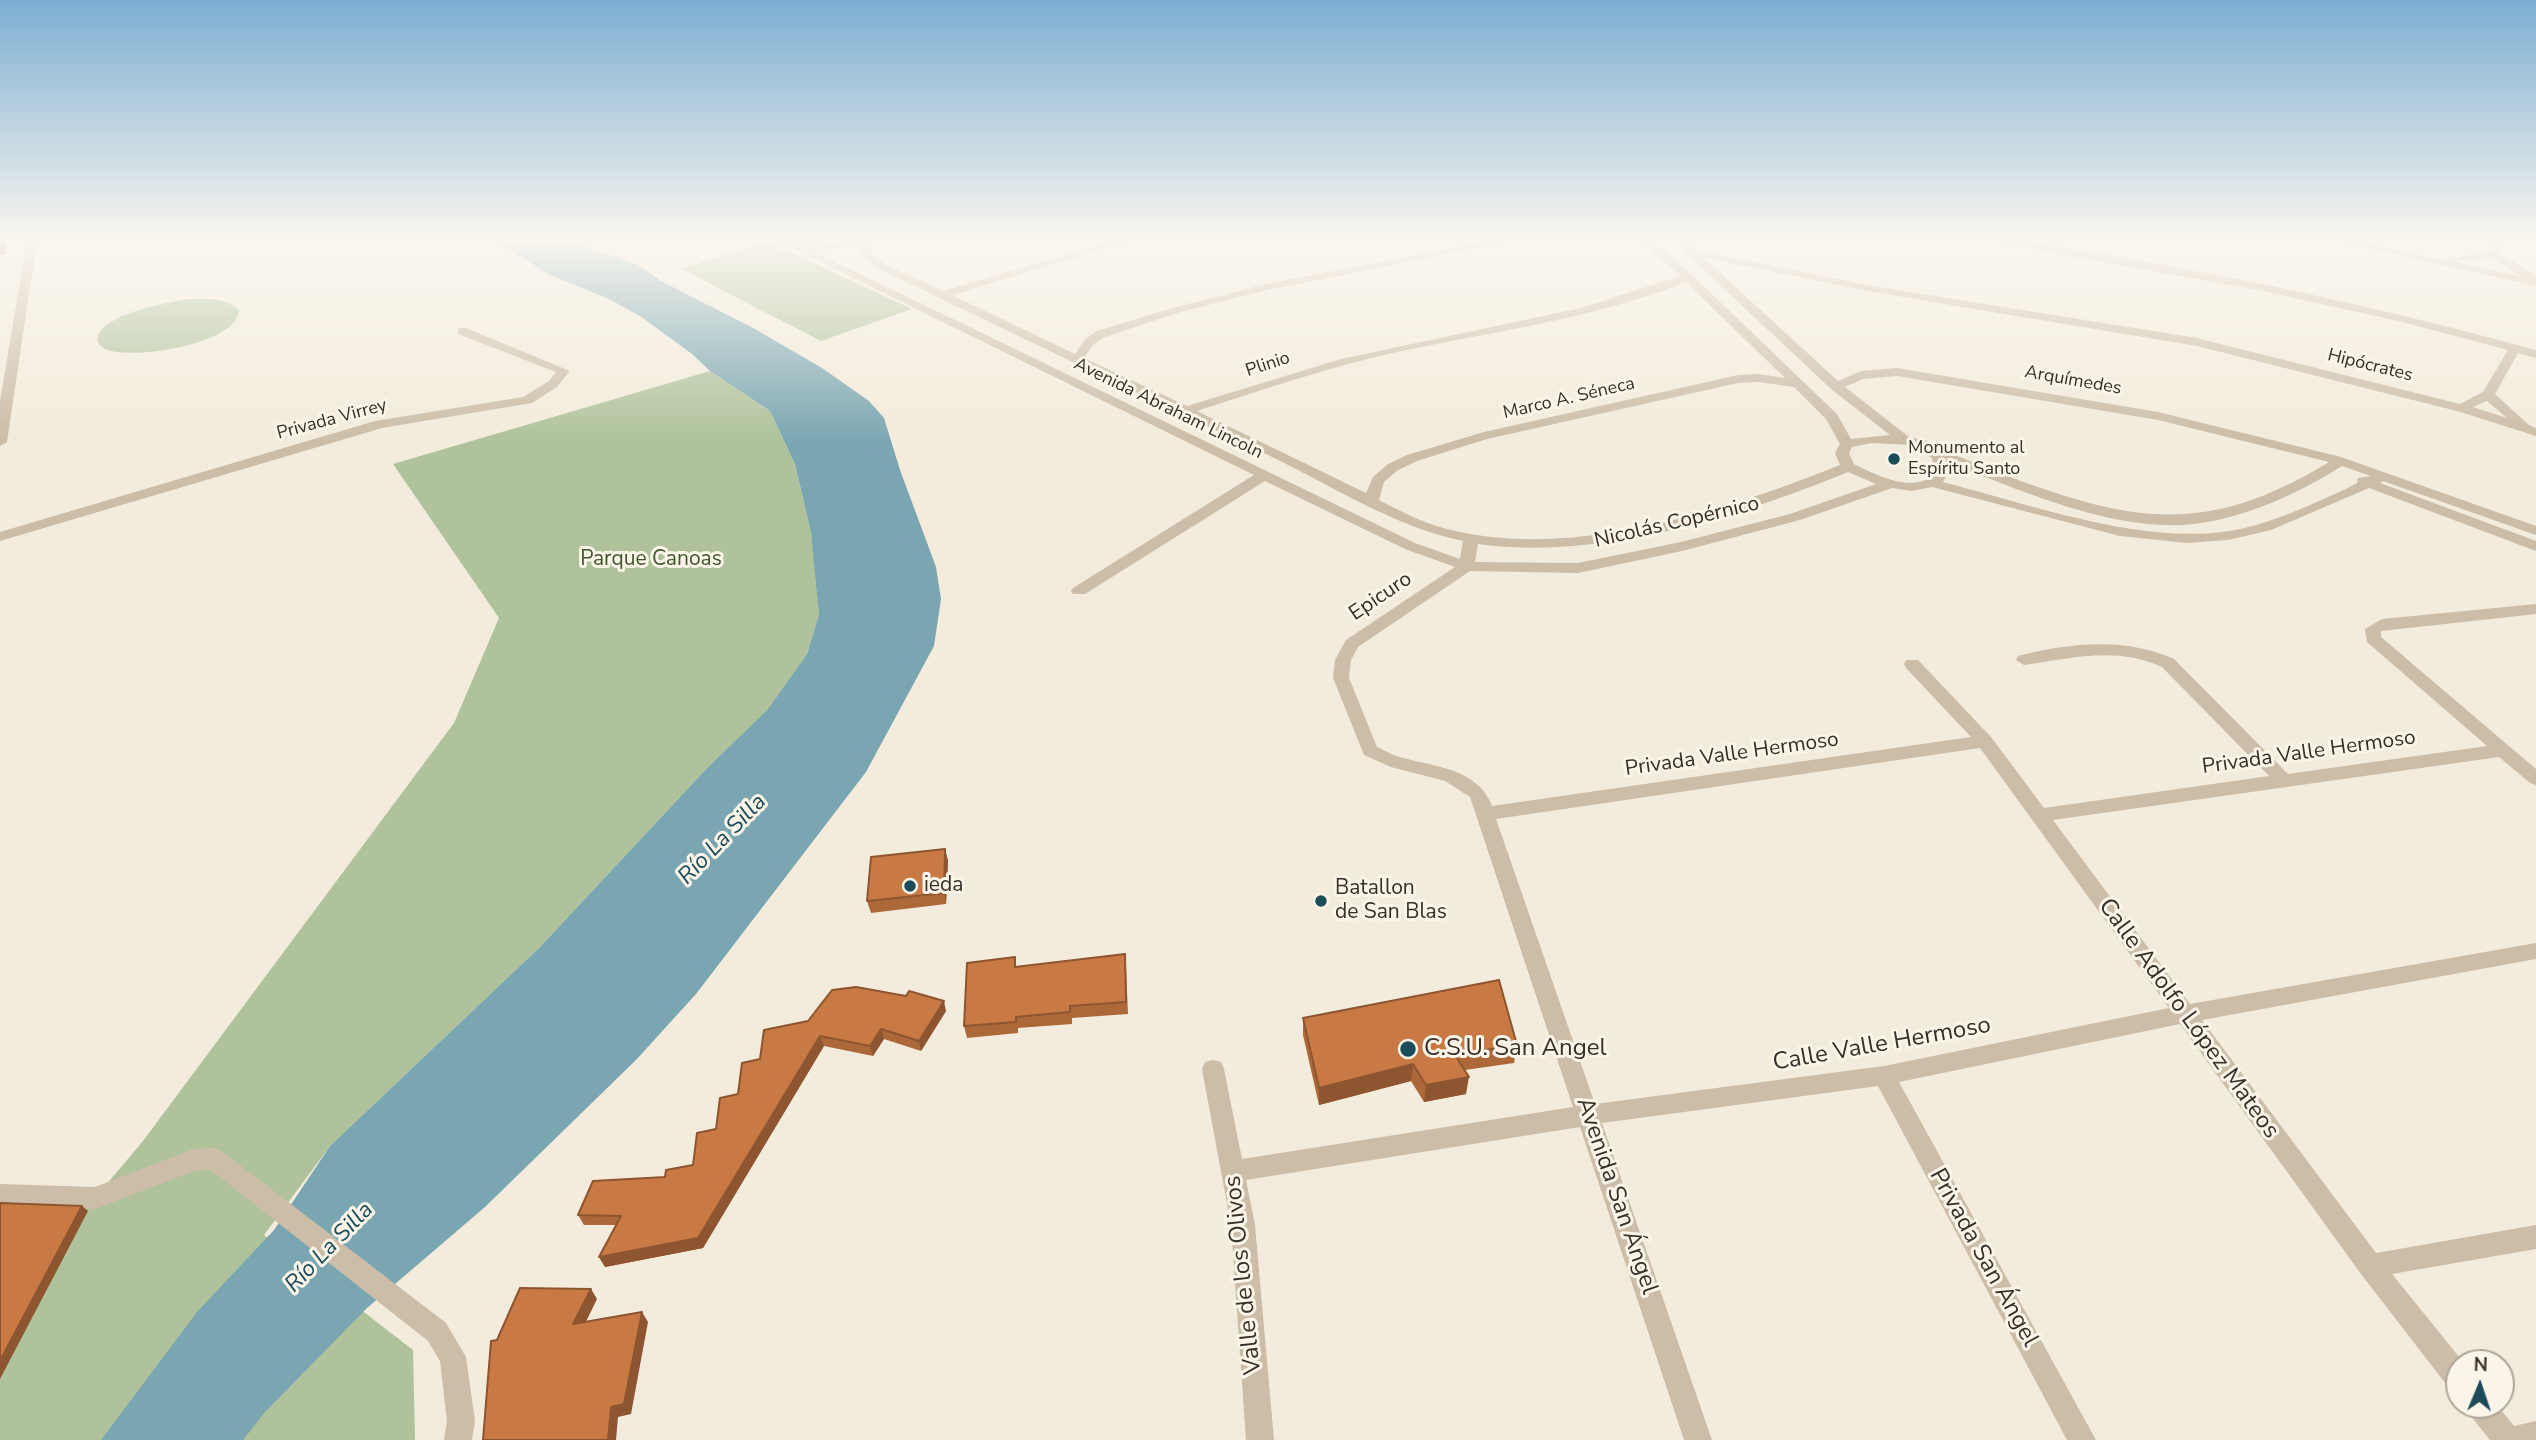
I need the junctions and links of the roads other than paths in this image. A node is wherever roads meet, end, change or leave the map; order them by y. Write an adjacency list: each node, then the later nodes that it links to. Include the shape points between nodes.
1 (21, 307): 21 (street)
2 (917, 307): 27 (street, Avenida Abraham Lincoln)
3 (966, 307): 13 (street, Avenida Abraham Lincoln)
4 (1184, 307): 13 (street, via 1101,334)
5 (1600, 307): 18 (street, Plinio, via 1304,372)
6 (1719, 307): 14 (street)
7 (1751, 307): 15 (street)
8 (1984, 307): 17 (street, Hipócrates, via 2197,342)
9 (2351, 307): 11 (street)
10 (462, 331): 33 (street, Privada Virrey, via 564,371 527,400 380,424)
11 (2515, 348): 12 (street); 16 (street)
12 (2536, 354)
13 (1076, 361): 18 (street, Avenida Abraham Lincoln)
14 (1798, 384): 22 (street, via 1832,416); 31 (street, Marco A. Séneca, via 1738,379 1484,436 1393,467 1378,480)
15 (1836, 386): 20 (street); 24 (street, Arquímedes, via 1861,375 1897,372 2158,416)
16 (2488, 395): 17 (street); 19 (street)
17 (2462, 408): 19 (street, Hipócrates)
18 (1186, 411): 31 (street, Avenida Abraham Lincoln)
19 (2533, 431)
20 (1904, 439): 22 (street); 23 (street)
21 (0, 442)
22 (1847, 444): 25 (street, via 1842,453)
23 (1938, 454): 24 (street, via 2076,504 2155,519 2224,515 2297,486); 28 (street, via 1943,471)
24 (2335, 464): 26 (street); 29 (street)
25 (1848, 467): 30 (street); 34 (street, Nicolás Copérnico, via 1778,496 1588,540 1535,544)
26 (2384, 474): 29 (street); 32 (street)
27 (1264, 475): 36 (street, Avenida Abraham Lincoln, via 1410,545); 37 (street)
28 (1931, 483): 29 (street, via 2120,532 2201,538 2255,530); 30 (street)
29 (2367, 483): 35 (street)
30 (1889, 484): 36 (street, Nicolás Copérnico, via 1795,517 1578,568)
31 (1371, 501): 34 (street, Avenida Abraham Lincoln, via 1444,533)
32 (2536, 531)
33 (0, 537)
34 (1471, 539): 36 (street)
35 (2536, 546)
36 (1467, 566): 43 (street, Epicuro, via 1352,644 1343,660 1341,678 1370,751 1398,764)
37 (1079, 591)
38 (2536, 609): 42 (street, via 2382,624 2373,629 2373,638)
39 (2024, 660): 44 (street, via 2123,647 2150,653 2168,663)
40 (1912, 664): 41 (street, Calle Adolfo López Mateos)
41 (1985, 741): 46 (street, Privada Valle Hermoso); 47 (street, Calle Adolfo López Mateos)
42 (2503, 750): 44 (street, Privada Valle Hermoso); 45 (street)
43 (1443, 771): 46 (street, Avenida San Ángel, via 1464,780 1478,794)
44 (2282, 779): 47 (street, Privada Valle Hermoso)
45 (2536, 779)
46 (1485, 814): 52 (street, Avenida San Ángel)
47 (2039, 815): 49 (street, Calle Adolfo López Mateos)
48 (2536, 951): 49 (street, Calle Valle Hermoso)
49 (2184, 1014): 51 (street, Calle Valle Hermoso); 56 (street, Calle Adolfo López Mateos)
50 (1213, 1069): 53 (street, Valle de los Olivos)
51 (1884, 1076): 52 (street, Calle Valle Hermoso); 63 (street, Privada San Ángel)
52 (1589, 1115): 53 (street, Calle Valle Hermoso); 62 (street, Avenida San Ángel)
53 (1233, 1171): 61 (street, Valle de los Olivos, via 1243,1225)
54 (0, 1195): 60 (street, via 95,1198 193,1160 215,1159 437,1332 453,1357 461,1421)
55 (2536, 1237): 56 (street)
56 (2370, 1265): 57 (street, Calle Adolfo López Mateos)
57 (2445, 1360)
58 (2492, 1419): 64 (street)
59 (2536, 1435): 64 (street)
60 (458, 1440)
61 (1260, 1440)
62 (1698, 1440)
63 (2082, 1440)
64 (2510, 1440)

